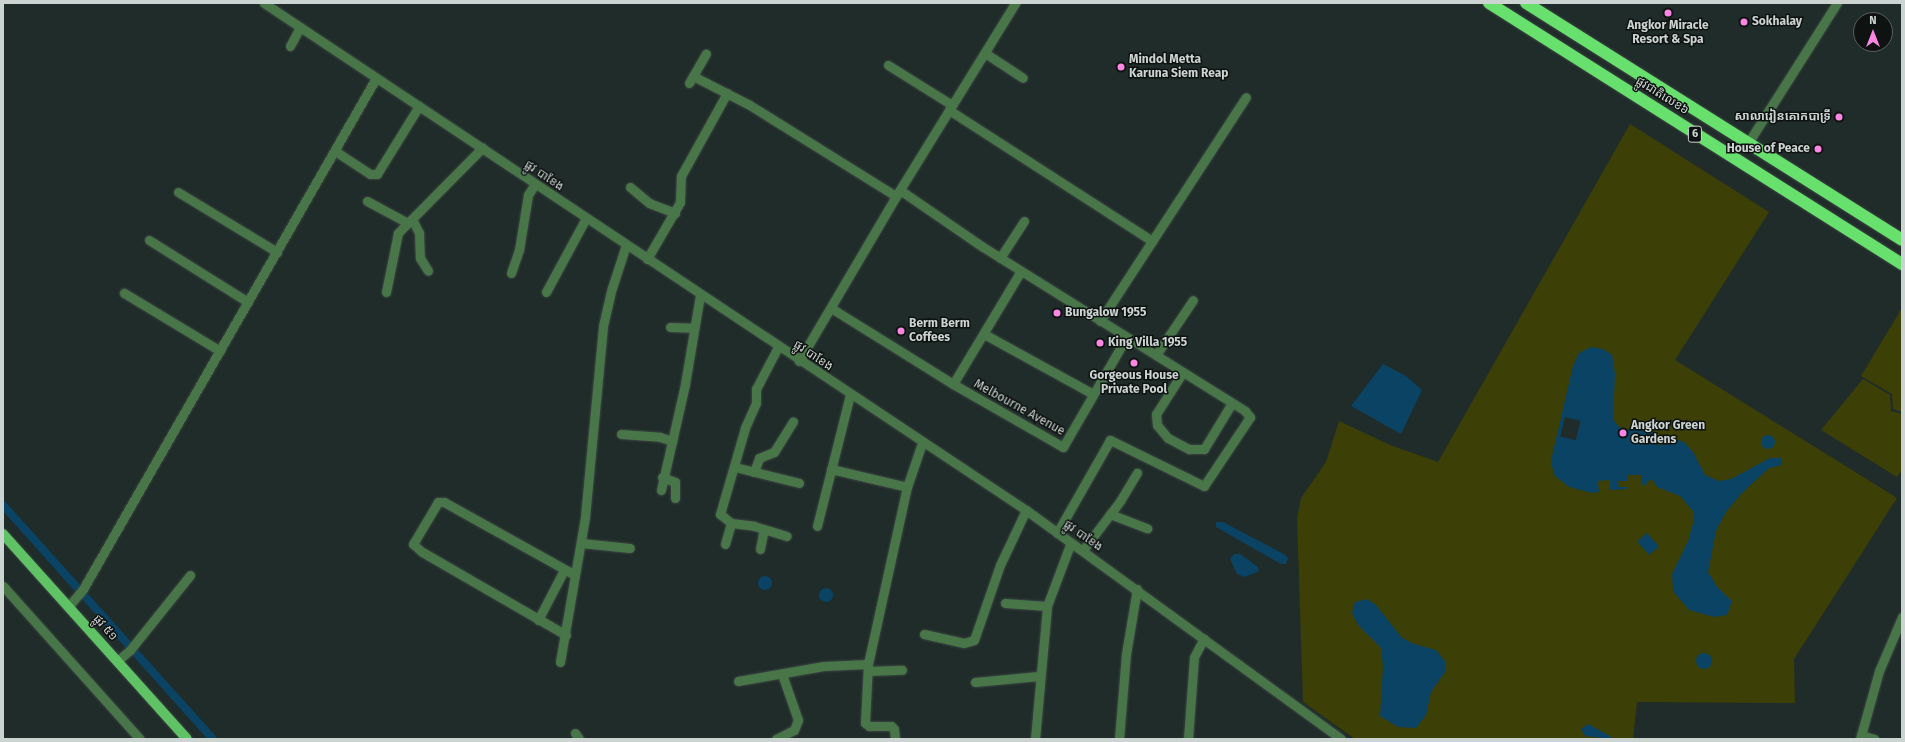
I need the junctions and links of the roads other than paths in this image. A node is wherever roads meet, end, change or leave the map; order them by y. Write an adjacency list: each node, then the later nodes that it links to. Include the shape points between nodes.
1 (264, 3): 6 (street, ផ្លូវ បាខែង)
2 (1015, 3): 9 (street)
3 (1489, 3): 36 (highway, ផ្លូវជាតិលេខ៦ / 6)
4 (1526, 3): 17 (highway, ផ្លូវជាតិលេខ៦ / 6)
5 (1837, 3): 17 (street)
6 (300, 27): 7 (street); 11 (street, ផ្លូវ បាខែង)
7 (290, 46)
8 (706, 53): 13 (street, via 691,80)
9 (985, 53): 12 (street); 16 (street)
10 (888, 65): 16 (street)
11 (376, 78): 15 (street, ផ្លូវ បាខែង); 19 (street)
12 (1023, 78)
13 (727, 93): 23 (street); 25 (street, via 680,176 680,202)
14 (1246, 97): 31 (street)
15 (419, 106): 18 (street, ផ្លូវ បាខែង); 19 (street, via 378,174 370,174)
16 (951, 108): 23 (street); 31 (street)
17 (1748, 143): 30 (highway, ផ្លូវជាតិលេខ៦ / 6)
18 (482, 148): 20 (street, ផ្លូវ បាខែង); 27 (street)
19 (335, 152): 33 (street)
20 (535, 184): 26 (street, ផ្លូវ បាខែង); 39 (street, via 528,195 519,250)
21 (630, 187): 25 (street, via 649,203)
22 (178, 192): 33 (street)
23 (898, 193): 34 (street); 46 (street)
24 (367, 201): 27 (street)
25 (675, 213): 35 (street)
26 (586, 218): 32 (street, ផ្លូវ បាខែង); 41 (street)
27 (409, 221): 37 (street, via 419,233 420,258); 40 (street, via 396,238)
28 (1024, 221): 34 (street)
29 (150, 240): 45 (street)
30 (1902, 240)
31 (1152, 241): 47 (street)
32 (626, 245): 35 (street, ផ្លូវ បាខែង); 84 (street, via 612,288 604,326)
33 (277, 252): 45 (street)
34 (1000, 258): 38 (street)
35 (647, 259): 43 (street, ផ្លូវ បាខែង)
36 (1902, 264)
37 (428, 271)
38 (1021, 271): 47 (street); 50 (street, Melbourne Avenue)
39 (511, 273)
40 (386, 292)
41 (546, 292)
42 (124, 293): 53 (street)
43 (700, 295): 49 (street); 52 (street, ផ្លូវ បាខែង)
44 (1193, 300): 54 (street)
45 (248, 302): 53 (street)
46 (831, 308): 55 (street); 57 (street, Melbourne Avenue)
47 (1100, 321): 51 (street)
48 (670, 327): 49 (street)
49 (693, 328): 63 (street, via 685,384)
50 (984, 334): 57 (street, Melbourne Avenue); 58 (street)
51 (1126, 338): 54 (street); 58 (street, Melbourne Avenue)
52 (778, 347): 55 (street, ផ្លូវ បាខែង); 65 (street, via 758,384 756,403)
53 (220, 351): 94 (street, via 83,589)
54 (1156, 355): 56 (street)
55 (800, 361): 59 (street, ផ្លូវ បាខែង)
56 (1183, 372): 60 (street); 60 (street, via 1156,414 1157,425 1168,438 1189,449 1204,449)
57 (953, 384): 58 (street, Melbourne Avenue, via 1063,446)
58 (1093, 394)
59 (850, 395): 64 (street, ផ្លូវ បាខែង); 66 (street)
60 (1232, 403): 80 (street, via 1245,411 1249,419 1204,486 1111,439)
61 (793, 421): 67 (street, via 774,452 759,458)
62 (621, 434): 63 (street, via 660,437)
63 (672, 441): 69 (street)
64 (922, 443): 71 (street); 74 (street, ផ្លូវ បាខែង)
65 (735, 466): 67 (street); 76 (street, via 720,514)
66 (831, 468): 71 (street); 77 (street)
67 (754, 472): 70 (street)
68 (1137, 473): 75 (street)
69 (662, 477): 72 (street); 73 (street, via 675,482)
70 (798, 483)
71 (906, 487): 104 (street)
72 (661, 490)
73 (675, 498)
74 (1026, 510): 80 (street, ផ្លូវ បាខែង); 99 (street, via 1000,565 974,640 964,643)
75 (1110, 514): 78 (street); 88 (street)
76 (732, 523): 79 (street); 85 (street)
77 (817, 526)
78 (1147, 528)
79 (764, 529): 82 (street); 87 (street)
80 (1057, 533): 83 (street, ផ្លូវ បាខែង)
81 (3, 534): 94 (main road, ផ្លូវ ៥១)
82 (786, 536)
83 (1071, 542): 88 (street, ផ្លូវ បាខែង); 96 (street)
84 (581, 543): 86 (street); 91 (street)
85 (725, 544)
86 (630, 548)
87 (760, 549)
88 (1083, 550): 93 (street, ផ្លូវ បាខែង)
89 (564, 570): 91 (street); 98 (street); 98 (street, via 444,502 438,502 413,544 422,552)
90 (190, 575): 102 (street, via 128,652)
91 (575, 575): 100 (street)
92 (3, 586): 111 (street)
93 (1137, 589): 101 (street, ផ្លូវ បាខែង); 116 (street, via 1126,654)
94 (71, 603): 102 (main road, ផ្លូវ ៥១)
95 (1005, 603): 96 (street)
96 (1047, 606): 107 (street)
97 (1902, 617): 110 (street, via 1874,685)
98 (538, 620): 100 (street)
99 (924, 634)
100 (566, 635): 103 (street)
101 (1204, 638): 117 (street, via 1194,657); 118 (street, ផ្លូវ បាខែង)
102 (117, 661): 112 (main road, ផ្លូវ ៥១)
103 (560, 662)
104 (868, 668): 105 (street); 106 (street, via 824,666); 114 (street, via 865,723 869,726 891,726)
105 (902, 670)
106 (782, 674): 108 (street); 113 (street, via 798,720 794,730)
107 (1039, 676): 109 (street); 115 (street)
108 (738, 681)
109 (975, 682)
110 (1860, 737): 119 (street)
111 (140, 739)
112 (187, 739)
113 (776, 739)
114 (895, 739)
115 (1035, 739)
116 (1119, 739)
117 (1188, 739)
118 (1341, 739)
119 (1874, 739)

